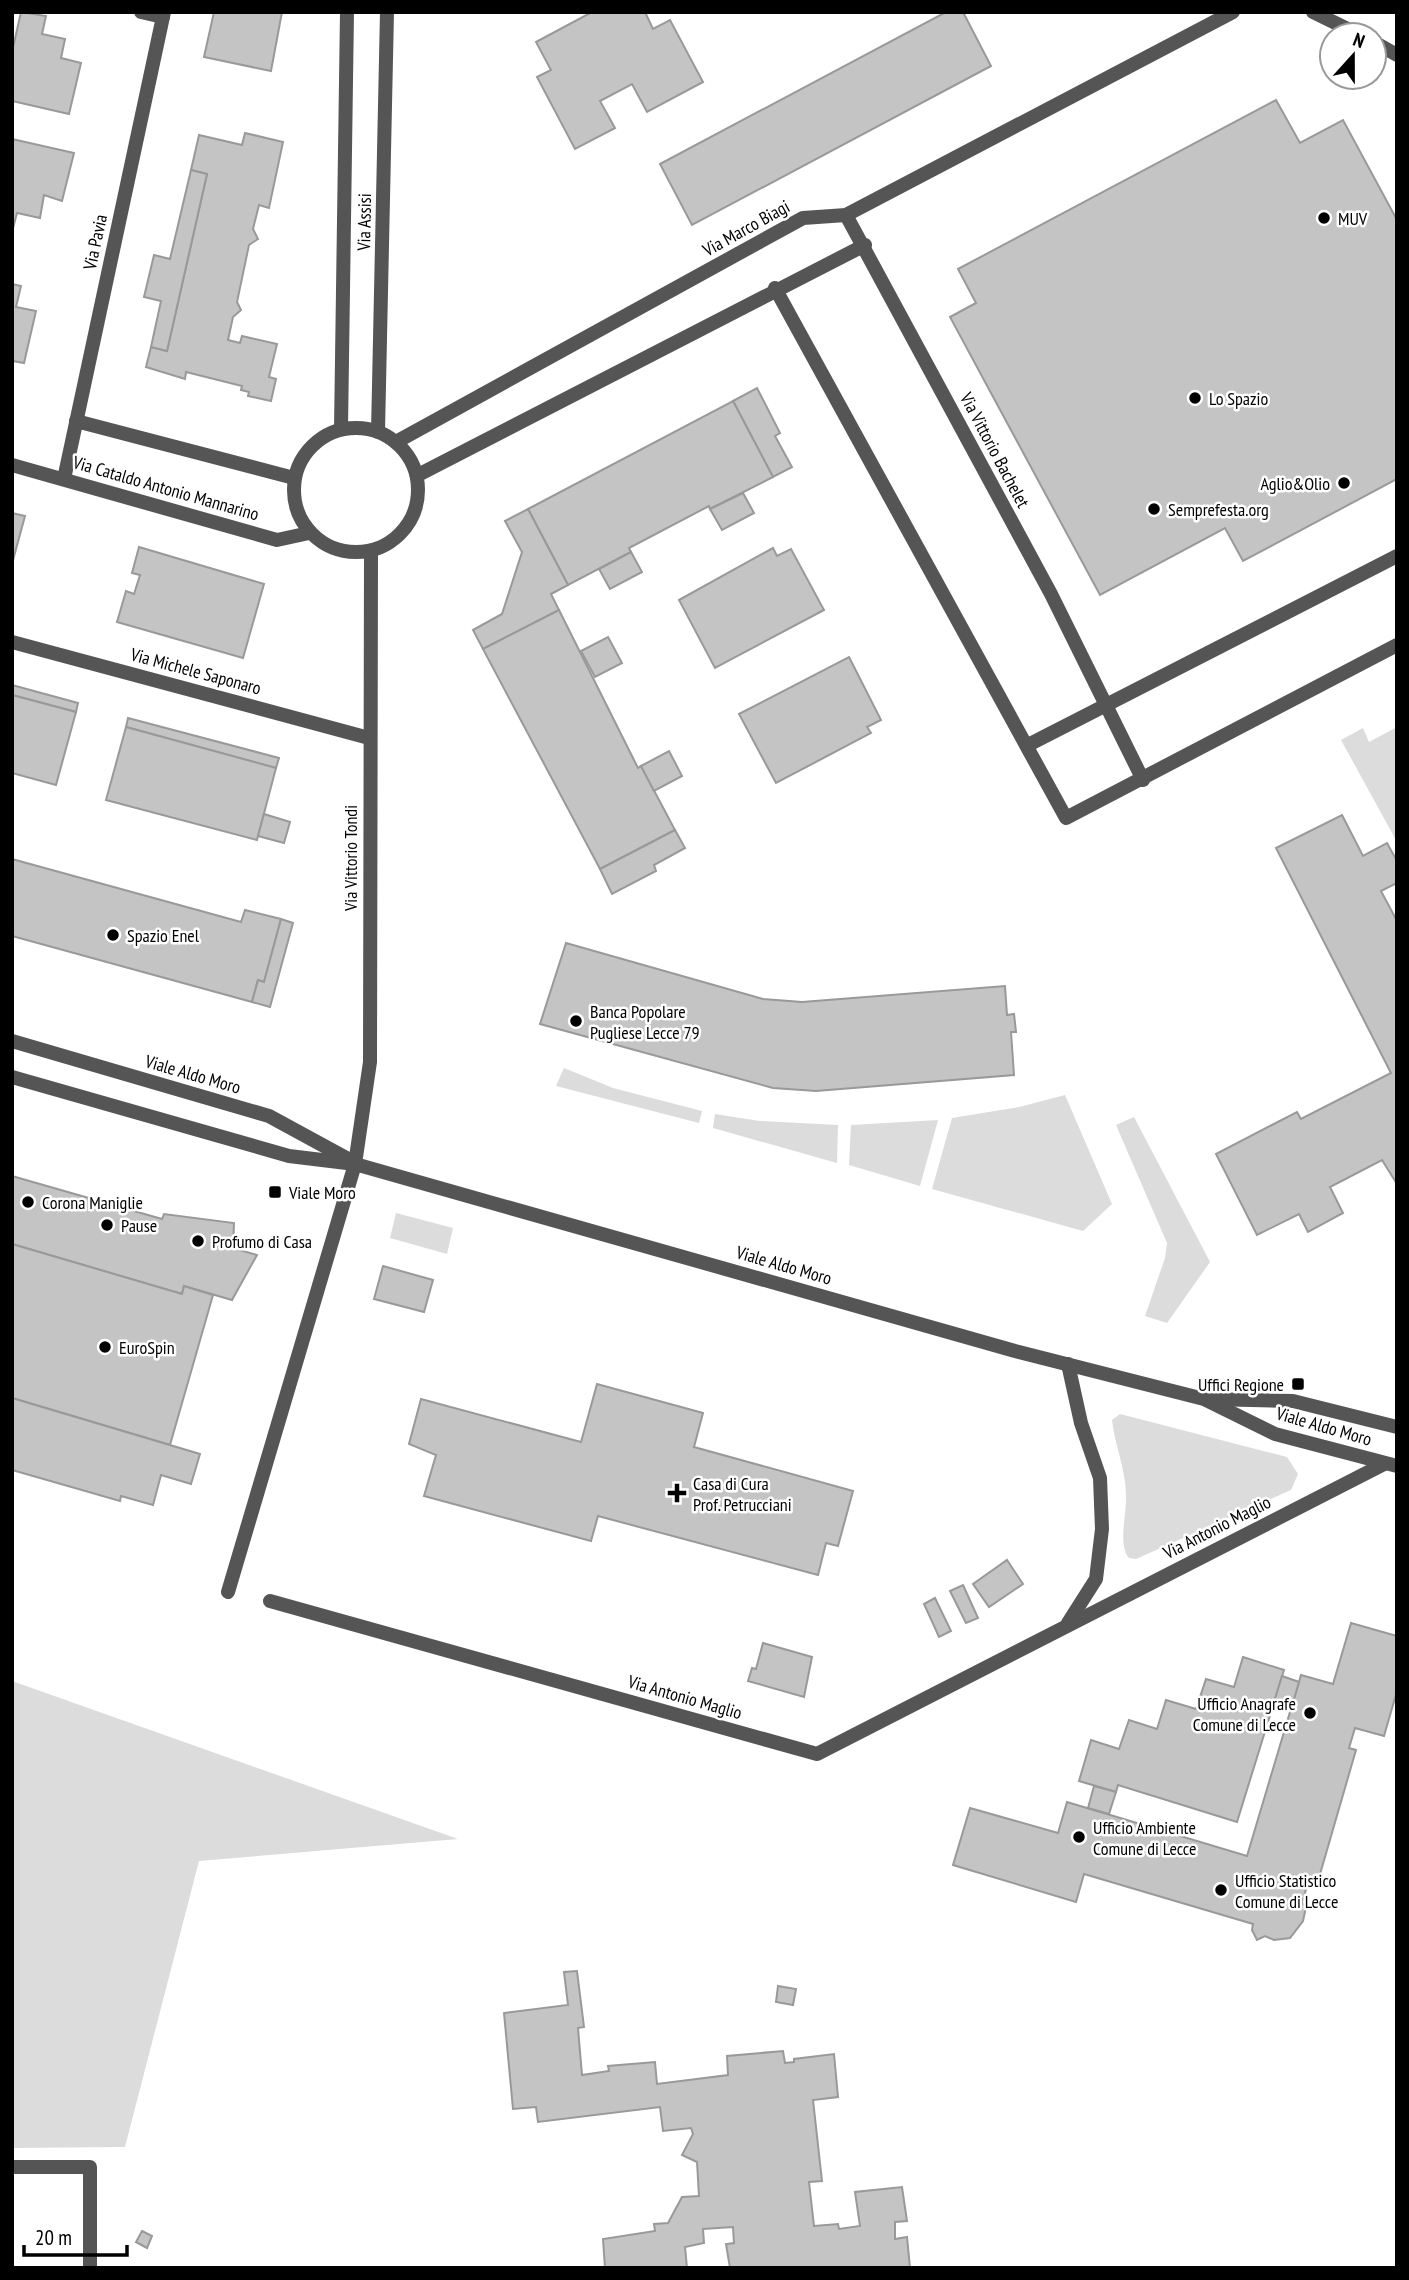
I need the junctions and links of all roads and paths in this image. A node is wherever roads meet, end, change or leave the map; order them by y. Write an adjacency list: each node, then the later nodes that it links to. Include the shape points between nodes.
1 (141, 12): 6 (street)
2 (347, 12): 12 (street, Via Assisi)
3 (387, 12): 13 (street, Via Assisi)
4 (1233, 12): 8 (street, Via Marco Biagi)
5 (1313, 12): 7 (street)
6 (164, 15): 11 (street, Via Pavia)
7 (1331, 21)
8 (846, 215): 9 (street, Via Vittorio Bachelet); 14 (street, Via Marco Biagi, via 803,218)
9 (864, 245): 10 (street); 24 (street, Via Vittorio Bachelet, via 1051,594)
10 (775, 288): 16 (street); 26 (street)
11 (76, 421): 17 (street); 18 (street, Via Pavia)
12 (341, 429): 13 (street); 17 (street, via 310,447)
13 (378, 432): 14 (street)
14 (396, 442): 16 (street)
15 (12, 465): 18 (street, Via Cataldo Antonio Mannarino)
16 (418, 475): 20 (street, via 417,508 400,537)
17 (294, 478): 19 (street, via 295,507)
18 (64, 479): 19 (street, Via Cataldo Antonio Mannarino, via 277,540)
19 (309, 533): 20 (street, via 337,551)
20 (371, 552): 25 (street, Via Vittorio Tondi)
21 (1397, 556): 24 (street)
22 (12, 642): 25 (street, Via Michele Saponaro)
23 (1397, 645): 27 (street)
24 (1104, 706): 26 (street); 27 (street, Via Vittorio Bachelet)
25 (369, 738): 30 (street, Via Vittorio Tondi, via 370,1062)
26 (1028, 745): 27 (street, via 1066,818)
27 (1143, 780)
28 (12, 1041): 30 (street, Viale Aldo Moro, via 269,1116)
29 (12, 1077): 30 (street, Viale Aldo Moro, via 289,1156)
30 (355, 1164): 31 (street, Viale Aldo Moro); 35 (street)
31 (1068, 1364): 32 (street, Viale Aldo Moro); 37 (street, Via Antonio Maglio, via 1100,1478 1102,1529 1096,1579)
32 (1204, 1399): 33 (street, Viale Aldo Moro, via 1293,1401); 34 (street, Viale Aldo Moro, via 1275,1434)
33 (1397, 1427)
34 (1390, 1465): 37 (street, Via Antonio Maglio)
35 (228, 1592)
36 (271, 1601): 37 (street, Via Antonio Maglio, via 817,1754)
37 (1067, 1624)
38 (12, 2167): 39 (street, via 90,2167)
39 (90, 2268)

